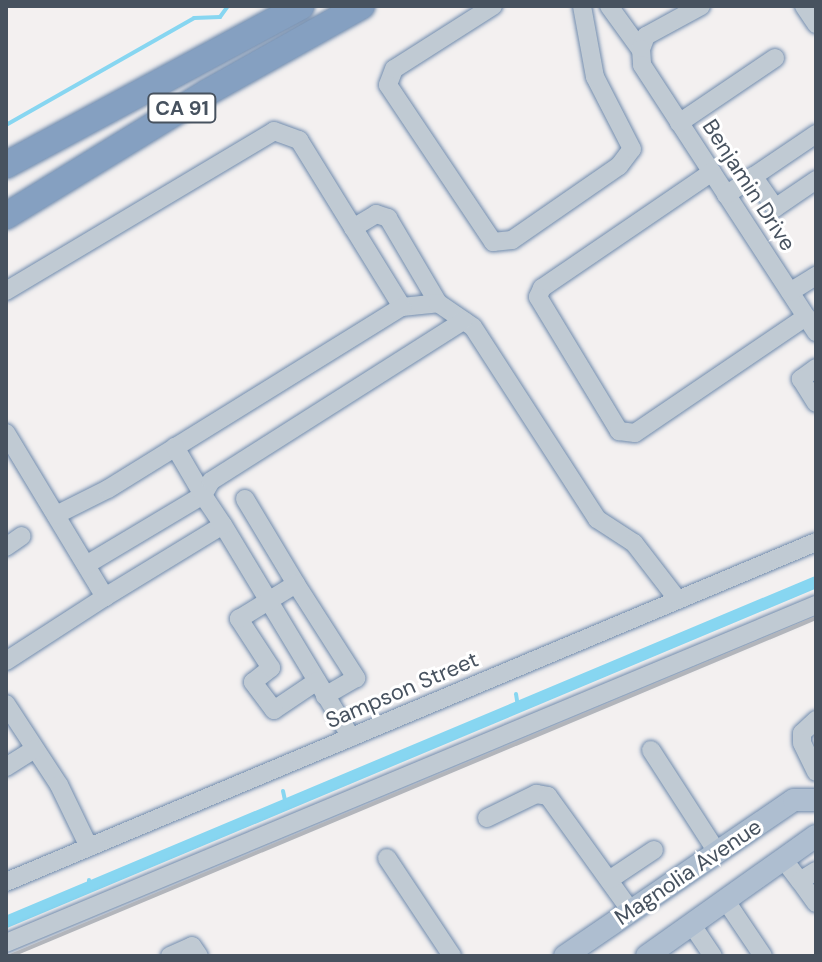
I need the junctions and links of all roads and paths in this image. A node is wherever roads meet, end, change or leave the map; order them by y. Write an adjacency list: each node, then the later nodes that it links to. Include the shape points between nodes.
1 (301, 6): 13 (highway, CA 91)
2 (361, 6): 18 (highway, CA 91)
3 (493, 6): 4 (street, via 394,69 388,85 493,242 512,240 619,166 632,149 595,77)
4 (582, 6)
5 (609, 6): 9 (street, Benjamin Drive)
6 (701, 6): 9 (street, via 646,36)
7 (804, 6): 8 (street)
8 (816, 24)
9 (641, 58): 11 (street, Benjamin Drive)
10 (775, 58): 11 (street)
11 (679, 123): 14 (street, Benjamin Drive)
12 (816, 134): 15 (street)
13 (6, 165)
14 (712, 172): 17 (street, Benjamin Drive); 26 (street, via 542,288 538,297 619,431 635,433)
15 (753, 176): 16 (street, via 775,208); 17 (street)
16 (816, 180)
17 (726, 195): 22 (street, Benjamin Drive)
18 (6, 216)
19 (353, 228): 21 (street, via 299,140 274,131); 23 (street, via 376,214 388,218); 24 (street)
20 (816, 276): 22 (street)
21 (6, 291)
22 (790, 292): 26 (street, Benjamin Drive)
23 (438, 303): 24 (street); 25 (street)
24 (402, 307): 30 (street)
25 (463, 321): 31 (street, via 211,481); 39 (street, via 473,327 597,519 634,543)
26 (811, 324)
27 (816, 368): 28 (street, via 801,379)
28 (816, 403)
29 (6, 433): 33 (street)
30 (175, 447): 31 (street); 33 (street)
31 (203, 495): 34 (street); 36 (street)
32 (245, 499): 37 (street)
33 (56, 515): 36 (street)
34 (223, 525): 38 (street); 40 (street)
35 (816, 542): 39 (street, Sampson Street)
36 (86, 565): 38 (street)
37 (296, 584): 40 (street); 43 (street, via 356,678)
38 (105, 597): 42 (street)
39 (678, 600): 46 (street, Sampson Street)
40 (269, 602): 43 (street); 43 (street, via 239,619 271,668 253,682 274,710)
41 (816, 605): 67 (street)
42 (6, 661)
43 (321, 688): 46 (street)
44 (6, 704): 47 (street)
45 (816, 720): 50 (street, via 802,733 802,743)
46 (351, 737): 55 (street, Sampson Street)
47 (35, 749): 49 (street); 55 (street)
48 (651, 750): 57 (street)
49 (6, 767)
50 (816, 772)
51 (816, 780): 52 (street)
52 (805, 800): 57 (main road, Magnolia Avenue)
53 (487, 818): 61 (street, via 536,794 548,796)
54 (816, 836): 59 (main road, Magnolia Avenue)
55 (89, 847): 62 (street, Sampson Street)
56 (654, 850): 61 (street)
57 (717, 852): 65 (main road, Magnolia Avenue)
58 (387, 858): 70 (street)
59 (784, 860): 60 (street); 63 (main road, Magnolia Avenue)
60 (808, 876): 64 (street)
61 (609, 880): 65 (street)
62 (6, 882)
63 (726, 901): 66 (main road, Magnolia Avenue); 74 (street)
64 (816, 903)
65 (631, 911): 71 (main road, Magnolia Avenue)
66 (692, 925): 72 (main road, Magnolia Avenue); 73 (street)
67 (6, 943)
68 (170, 956): 69 (street, via 192,946)
69 (199, 956)
70 (452, 956)
71 (565, 956)
72 (647, 956)
73 (713, 956)
74 (763, 956)

